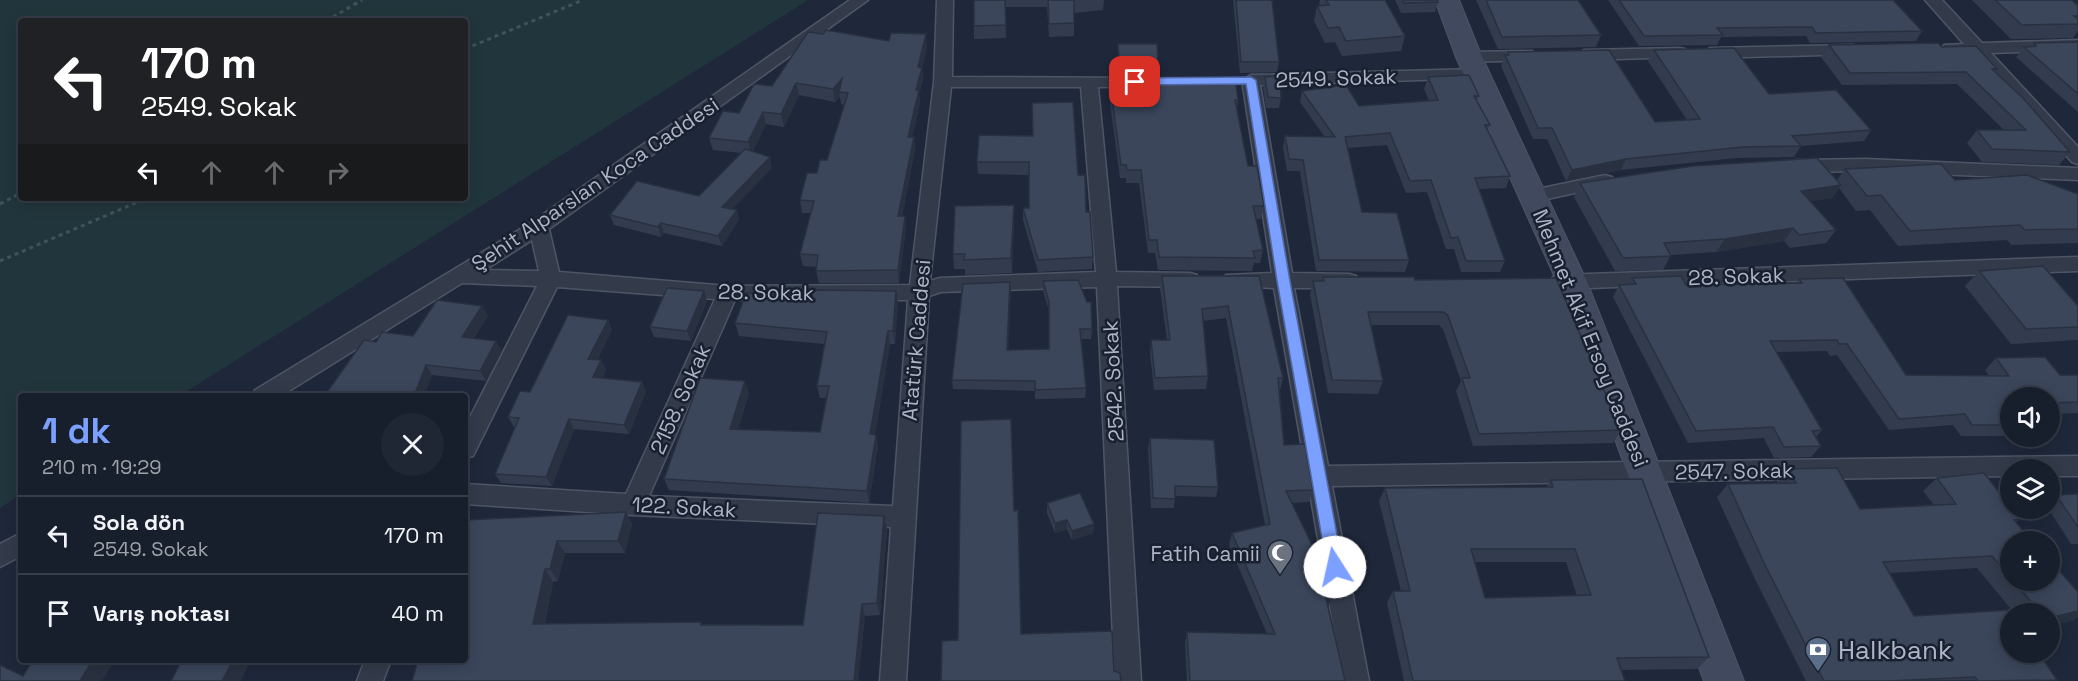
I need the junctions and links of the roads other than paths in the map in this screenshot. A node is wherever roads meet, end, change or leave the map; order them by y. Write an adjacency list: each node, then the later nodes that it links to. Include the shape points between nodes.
1 (860, 0): 20 (street, Şehit Alparslan Koca Caddesi)
2 (945, 0): 12 (street, Atatürk Caddesi)
3 (1447, 0): 11 (street, Mehmet Akif Ersoy Caddesi)
4 (1933, 0): 6 (street)
5 (2078, 45): 6 (street)
6 (1977, 48): 7 (street); 15 (street)
7 (1931, 49)
8 (1873, 50): 9 (street)
9 (1572, 55)
10 (1549, 56): 11 (street, 2549. Sokak)
11 (1473, 65): 19 (street, Mehmet Akif Ersoy Caddesi); 25 (street, 2549. Sokak, via 1245,80)
12 (943, 82): 13 (street); 29 (street, Atatürk Caddesi)
13 (1089, 82): 14 (street); 24 (street, 2542. Sokak)
14 (1158, 82)
15 (2078, 158)
16 (1784, 166): 17 (street, via 1866,165)
17 (2078, 174)
18 (1621, 178): 19 (street)
19 (1533, 196): 28 (street, Mehmet Akif Ersoy Caddesi)
20 (539, 227): 22 (street, Şehit Alparslan Koca Caddesi); 23 (street)
21 (2078, 264): 28 (street, 28. Sokak)
22 (460, 276): 23 (street, 28. Sokak); 31 (street, Şehit Alparslan Koca Caddesi)
23 (551, 279): 30 (street, 28. Sokak); 32 (street)
24 (1107, 279): 25 (street, 28. Sokak); 29 (street, 28. Sokak, via 940,285); 45 (street, 2542. Sokak)
25 (1283, 281): 26 (street, 28. Sokak); 35 (street)
26 (1364, 281)
27 (1538, 282): 28 (street, 28. Sokak)
28 (1572, 282): 34 (street, Mehmet Akif Ersoy Caddesi)
29 (919, 292): 30 (street, 28. Sokak); 38 (street, Atatürk Caddesi)
30 (728, 293): 37 (street, 2158. Sokak)
31 (268, 393)
32 (468, 443)
33 (2078, 466): 34 (street, 2547. Sokak)
34 (1645, 472): 35 (street, 2547. Sokak); 47 (street, Mehmet Akif Ersoy Caddesi)
35 (1318, 476): 46 (street)
36 (468, 494): 37 (street, 122. Sokak)
37 (633, 506): 38 (street, 122. Sokak)
38 (903, 517): 44 (street, Atatürk Caddesi)
39 (18, 546): 40 (street)
40 (0, 557): 41 (street)
41 (18, 559)
42 (377, 663): 43 (street)
43 (370, 681)
44 (893, 681)
45 (1128, 681)
46 (1356, 681)
47 (1724, 681)

